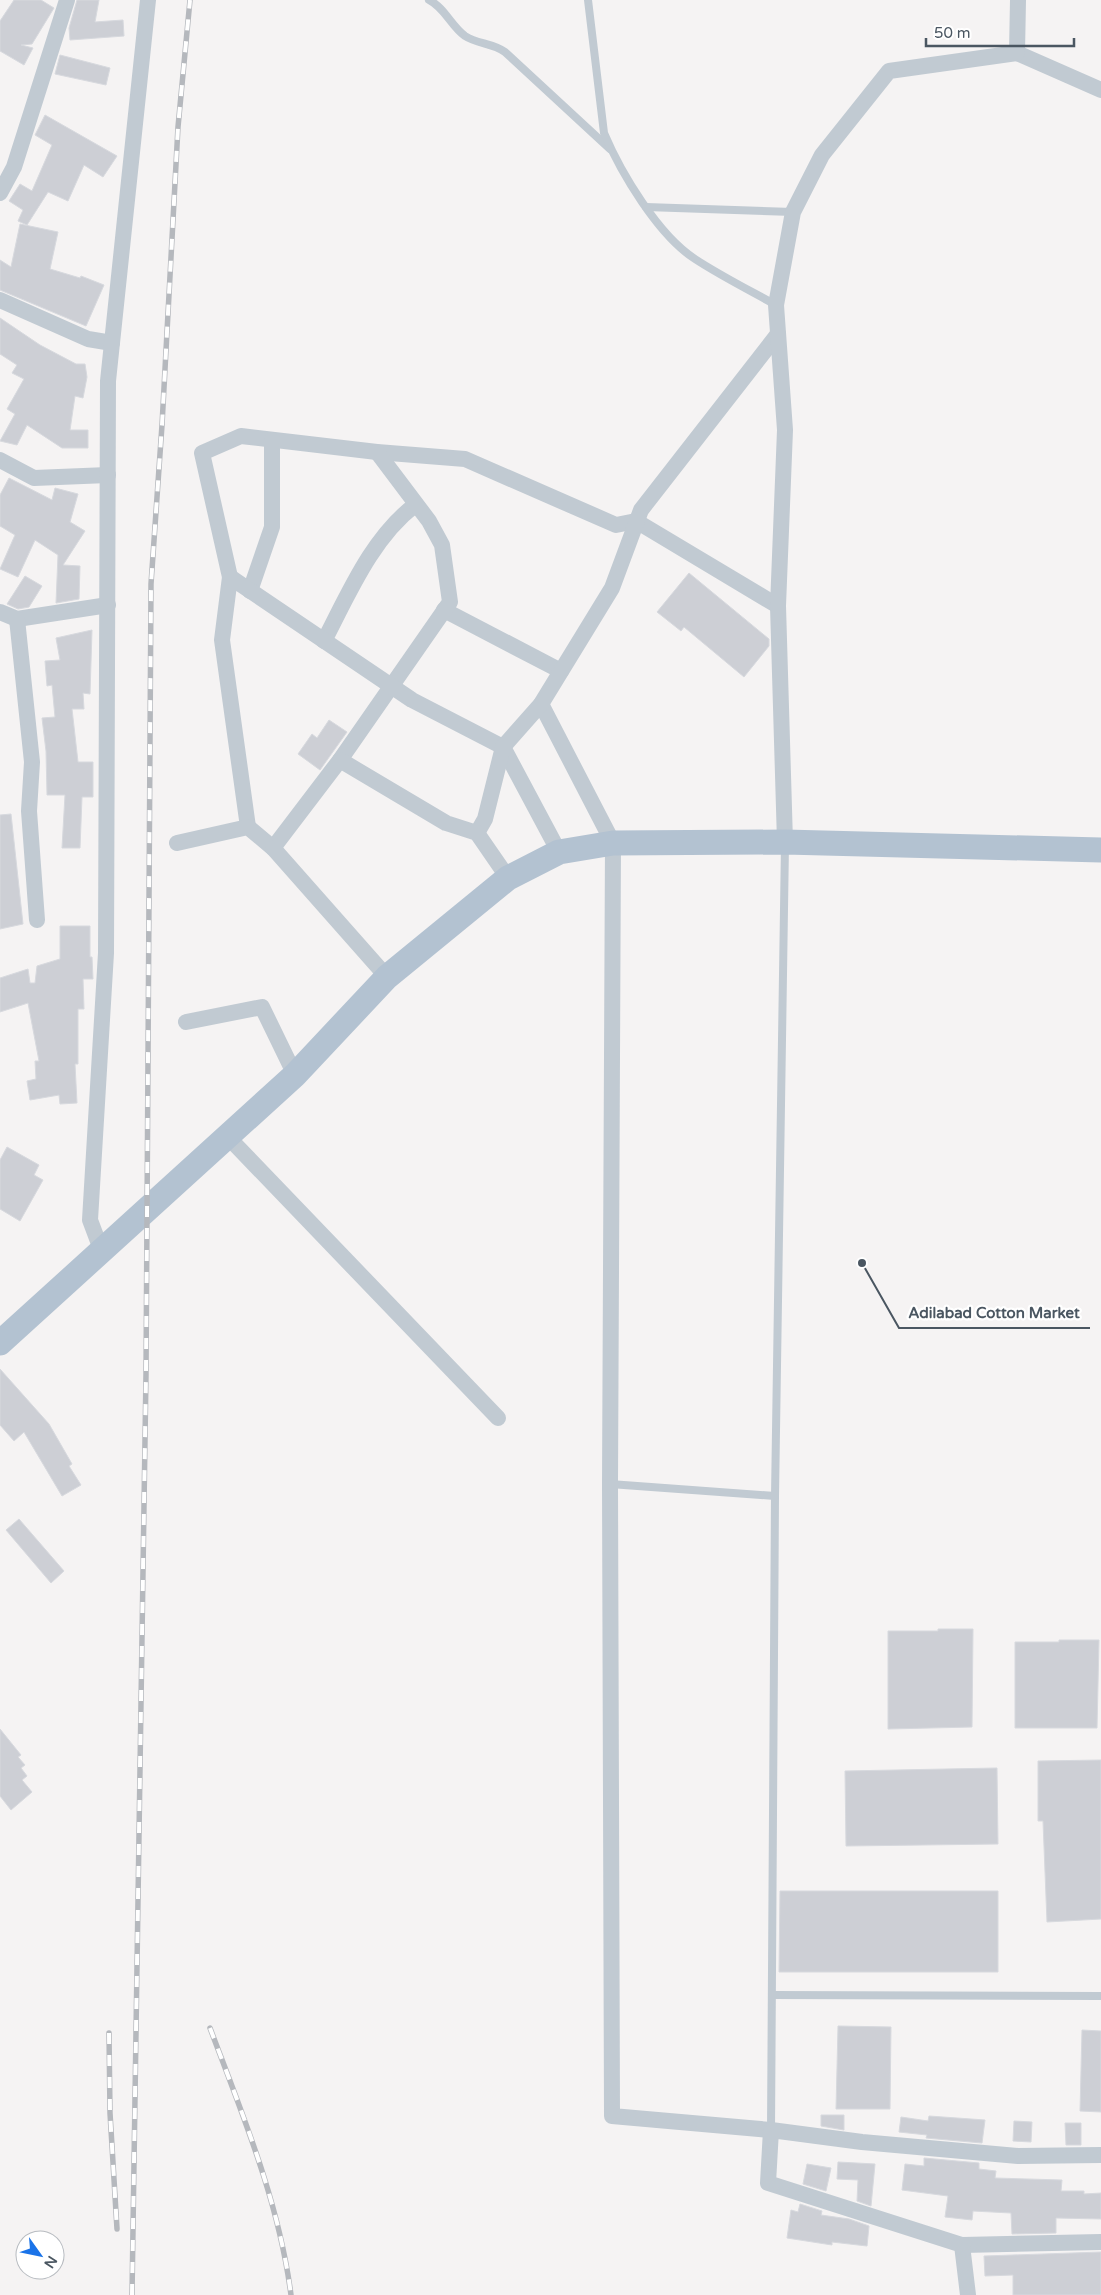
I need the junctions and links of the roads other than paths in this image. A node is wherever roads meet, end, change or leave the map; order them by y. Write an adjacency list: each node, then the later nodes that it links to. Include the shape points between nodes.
1 (67, 0): 9 (street)
2 (148, 0): 16 (street)
3 (429, 0): 8 (lane, via 440,7 463,35 500,48)
4 (588, 0): 8 (lane, via 603,125)
5 (1018, 0): 6 (street)
6 (1017, 54): 7 (street); 12 (street, via 889,71 822,155)
7 (1101, 90)
8 (612, 151): 11 (lane)
9 (7, 163): 10 (street)
10 (0, 193)
11 (646, 207): 12 (lane); 14 (lane, via 665,232 694,259)
12 (793, 212): 14 (street)
13 (0, 300): 16 (street, via 88,339)
14 (776, 305): 15 (street)
15 (778, 334): 22 (street, via 641,510); 26 (street, via 785,430)
16 (112, 343): 20 (street, via 108,381)
17 (272, 440): 18 (street); 23 (street, via 241,436 202,453); 24 (street, via 272,527)
18 (377, 452): 21 (street); 22 (street, via 465,459 616,525)
19 (0, 460): 20 (street, via 34,478)
20 (108, 475): 25 (street)
21 (415, 505): 27 (street, via 429,521 442,545 450,602); 30 (street, via 400,516 361,569)
22 (636, 521): 26 (street); 31 (street, via 612,588)
23 (230, 578): 24 (street); 36 (street, via 222,640)
24 (250, 591): 30 (street)
25 (108, 605): 29 (street); 50 (street, via 106,953 90,1220)
26 (778, 606): 38 (street)
27 (444, 610): 31 (street); 32 (street)
28 (0, 612): 29 (street)
29 (16, 619): 45 (street, via 32,762 29,810)
30 (324, 641): 32 (street)
31 (561, 671): 33 (street)
32 (392, 687): 34 (street); 35 (street)
33 (541, 704): 34 (street); 40 (street)
34 (503, 748): 37 (street, via 485,820); 43 (street)
35 (340, 760): 37 (street, via 446,822); 41 (street)
36 (248, 827): 39 (street); 41 (street)
37 (477, 833): 44 (street)
38 (785, 842): 40 (main road); 42 (main road); 54 (lane)
39 (178, 843)
40 (613, 843): 43 (main road); 53 (street)
41 (273, 848): 46 (street)
42 (1101, 850)
43 (559, 852): 44 (main road)
44 (508, 878): 46 (main road)
45 (37, 920)
46 (387, 977): 48 (main road)
47 (186, 1022): 48 (street, via 262,1007)
48 (295, 1075): 49 (main road)
49 (228, 1137): 50 (main road); 52 (street)
50 (102, 1252): 51 (main road)
51 (0, 1343)
52 (498, 1418)
53 (610, 1484): 54 (lane); 57 (street, via 612,2116)
54 (775, 1496): 55 (lane)
55 (772, 1995): 56 (lane); 57 (lane)
56 (1101, 1996)
57 (771, 2130): 58 (street, via 1018,2156); 60 (street, via 768,2183)
58 (1101, 2155)
59 (1101, 2242): 60 (street)
60 (962, 2245): 61 (street)
61 (968, 2295)

